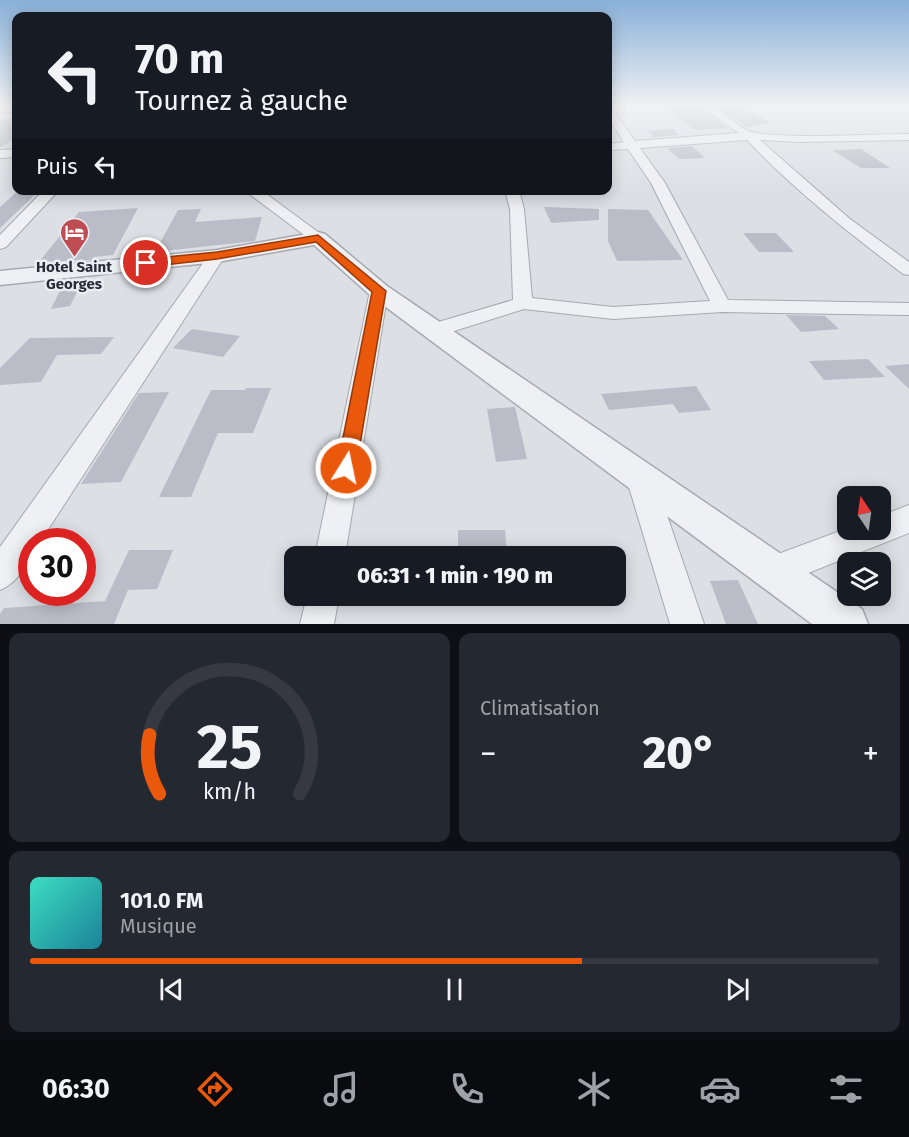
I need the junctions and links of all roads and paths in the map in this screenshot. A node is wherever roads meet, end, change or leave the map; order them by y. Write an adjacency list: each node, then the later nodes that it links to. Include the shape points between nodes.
1 (624, 134): 5 (street)
2 (747, 134): 3 (street)
3 (750, 136): 4 (street); 5 (street); 13 (street, via 845,222)
4 (909, 137)
5 (632, 146): 6 (street); 17 (street, via 658,183)
6 (612, 147)
7 (47, 195): 11 (street)
8 (258, 195): 10 (street)
9 (513, 195): 16 (street)
10 (318, 238): 12 (street); 15 (street)
11 (0, 244)
12 (217, 256): 14 (street); 24 (street)
13 (909, 270)
14 (0, 278)
15 (379, 291): 19 (street); 22 (street)
16 (523, 303): 17 (street, via 613,314); 19 (street)
17 (722, 306): 18 (street)
18 (909, 309)
19 (435, 330): 20 (street)
20 (640, 477): 23 (street); 27 (street)
21 (909, 519): 23 (street)
22 (332, 546)
23 (773, 571): 28 (street)
24 (0, 574)
25 (321, 606): 26 (street)
26 (317, 624)
27 (687, 624)
28 (847, 624)

